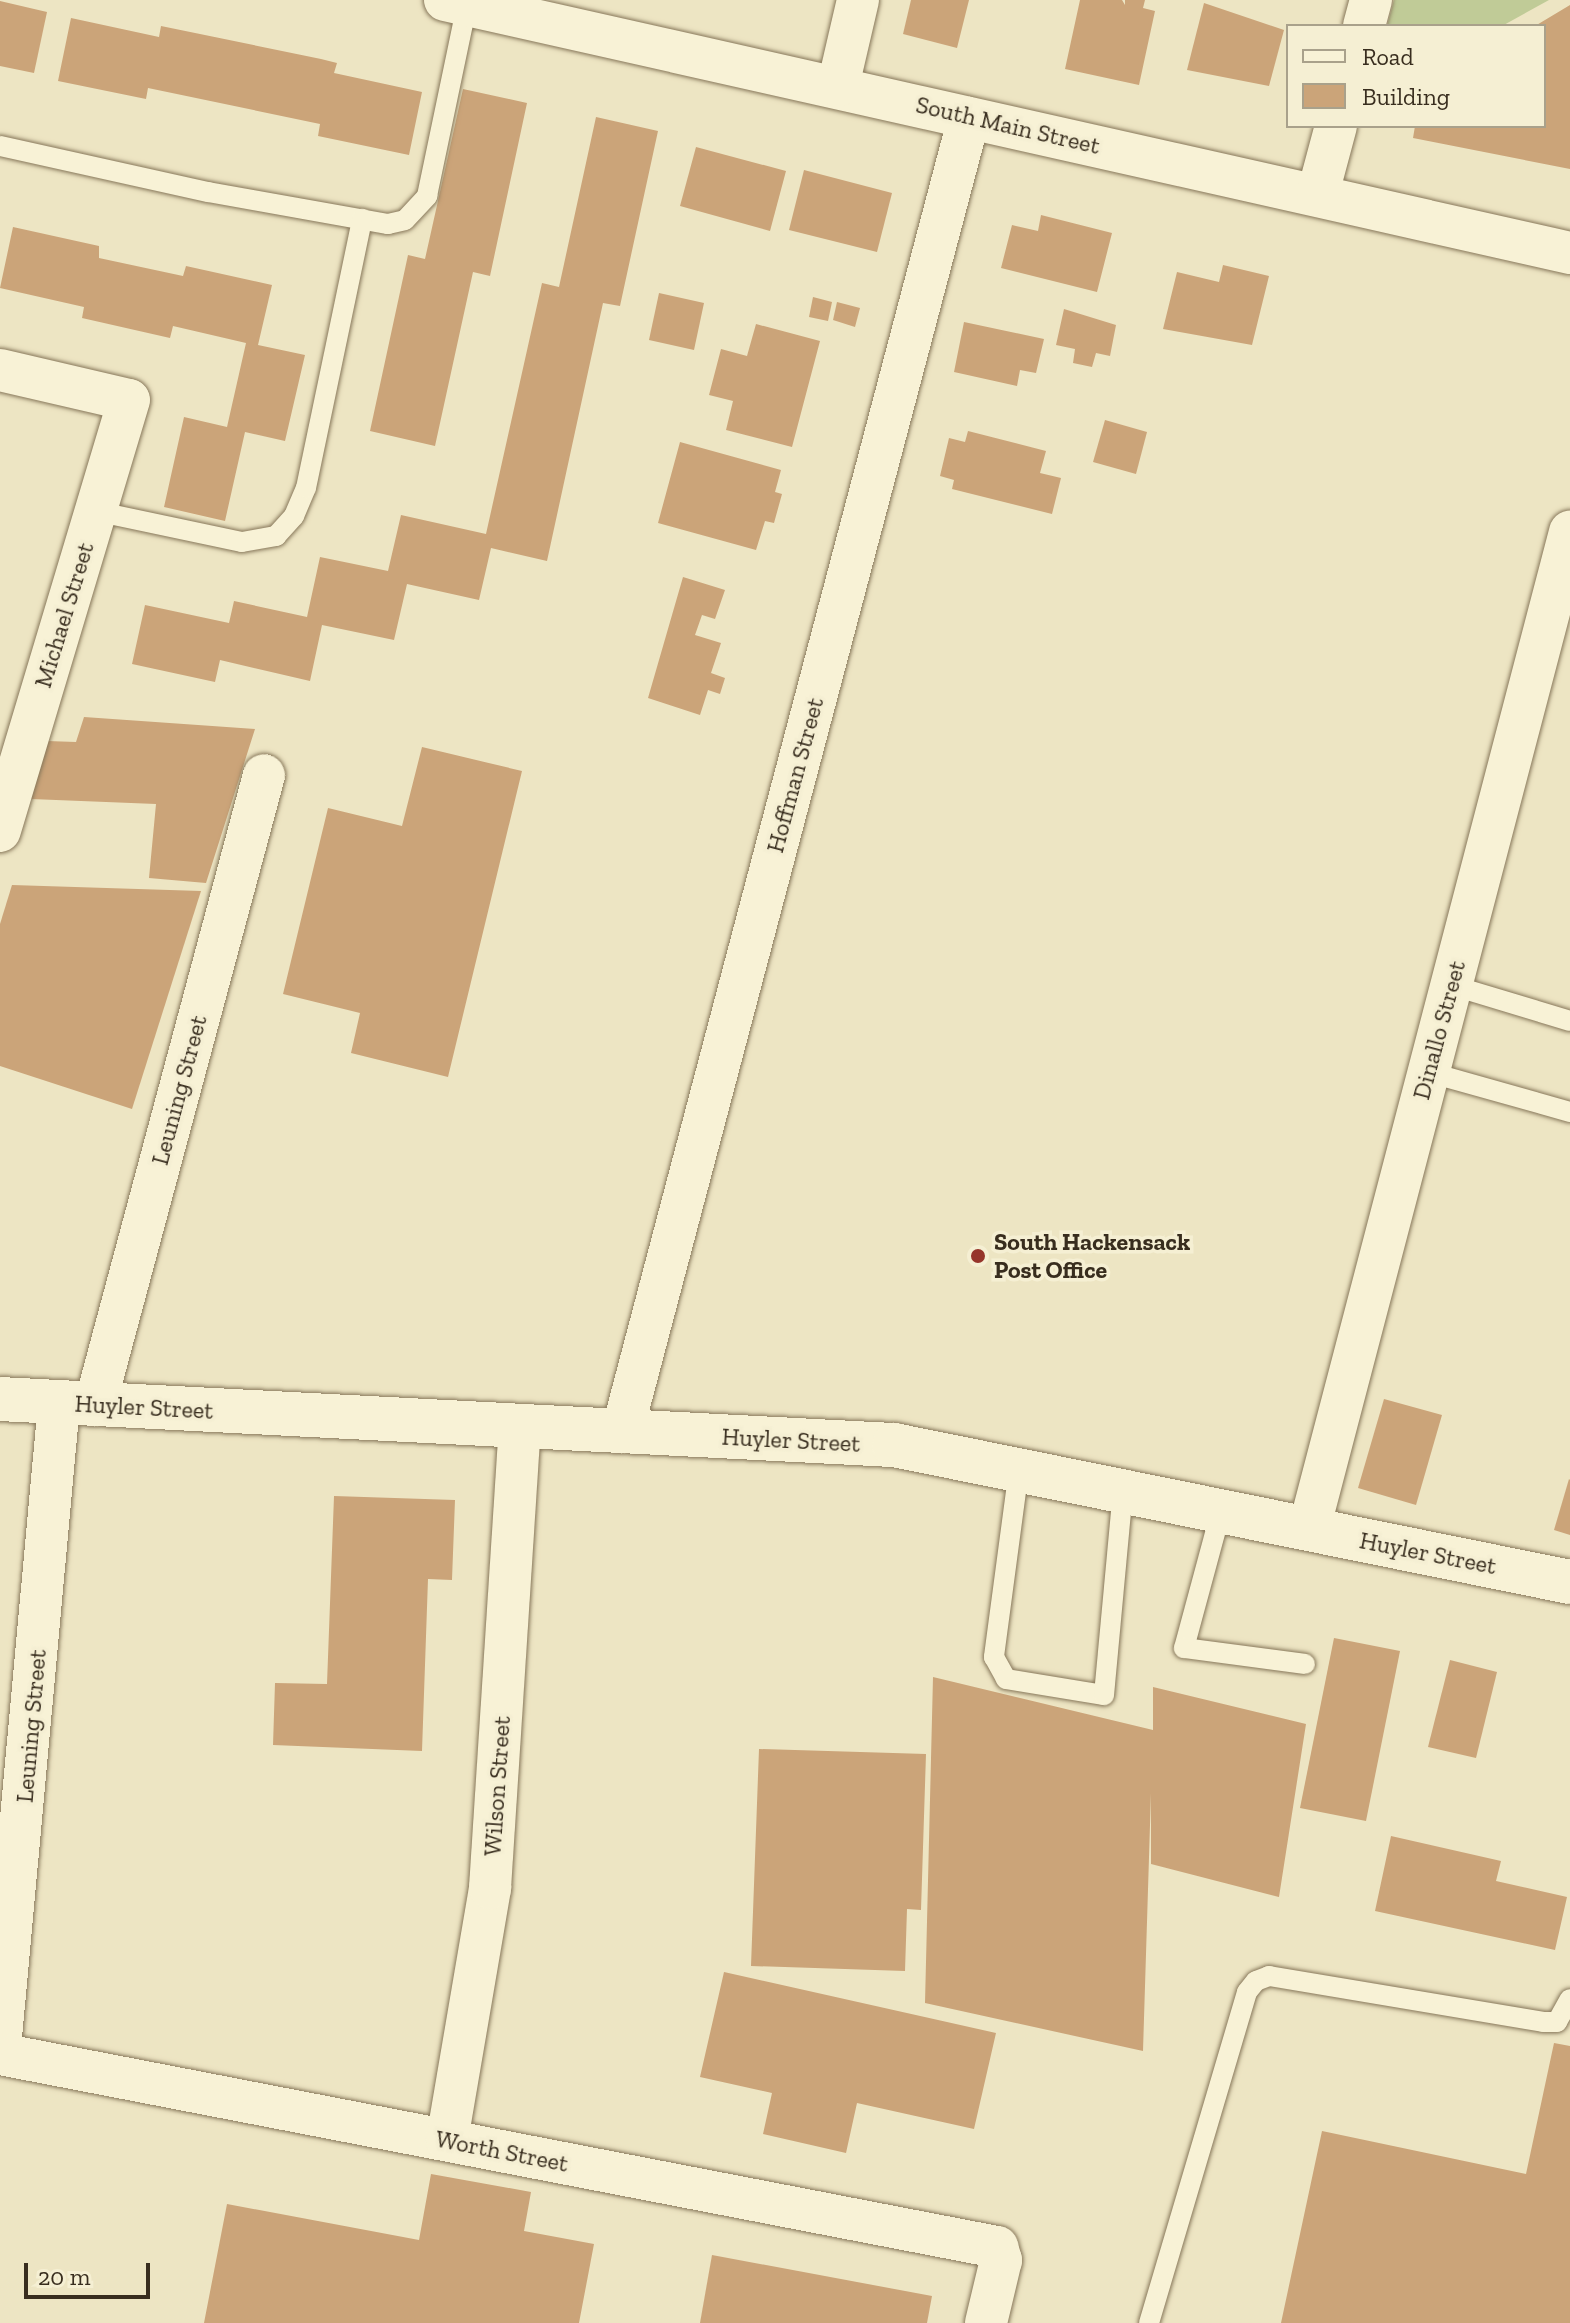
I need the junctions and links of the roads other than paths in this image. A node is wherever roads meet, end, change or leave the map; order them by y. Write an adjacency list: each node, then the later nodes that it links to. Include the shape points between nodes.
1 (858, 0): 5 (street)
2 (1371, 0): 4 (street)
3 (456, 2): 5 (street, South Main Street); 10 (lane, via 427,196 405,220 388,224)
4 (1365, 24)
5 (838, 86): 6 (street, South Main Street)
6 (969, 118): 9 (street, South Main Street); 24 (street, Hoffman Street)
7 (1335, 128): 9 (street)
8 (0, 146): 10 (lane)
9 (1318, 193): 11 (street, South Main Street)
10 (362, 219): 13 (lane, via 306,488 294,516 276,536 242,542)
11 (1570, 253)
12 (0, 370): 13 (street, Michael Street, via 129,400)
13 (95, 511): 16 (street, Michael Street)
14 (1570, 532): 17 (street, Dinallo Street)
15 (264, 775): 22 (street, Leuning Street)
16 (0, 831)
17 (1451, 985): 18 (lane); 19 (street, Dinallo Street)
18 (1570, 1021)
19 (1428, 1072): 20 (lane); 28 (street, Dinallo Street)
20 (1570, 1112)
21 (0, 1399): 22 (street, Huyler Street)
22 (77, 1404): 23 (street, Huyler Street); 31 (street, Leuning Street)
23 (520, 1428): 24 (street, Huyler Street); 34 (street, Wilson Street, via 490,1888)
24 (622, 1432): 25 (street, Huyler Street, via 894,1445)
25 (1019, 1469): 26 (street, Huyler Street); 26 (lane, via 994,1657 1006,1679 1104,1695)
26 (1123, 1491): 27 (street, Huyler Street)
27 (1221, 1511): 28 (street, Huyler Street); 30 (lane, via 1184,1648)
28 (1309, 1529): 29 (street, Huyler Street)
29 (1570, 1582)
30 (1305, 1664)
31 (8, 1898): 33 (street, Leuning Street)
32 (1570, 1999): 36 (lane, via 1557,2022 1543,2022 1269,1976 1256,1981 1247,1992)
33 (0, 2051): 34 (street, Worth Street)
34 (447, 2140): 35 (street, Worth Street, via 997,2247)
35 (986, 2323)
36 (1149, 2323)

